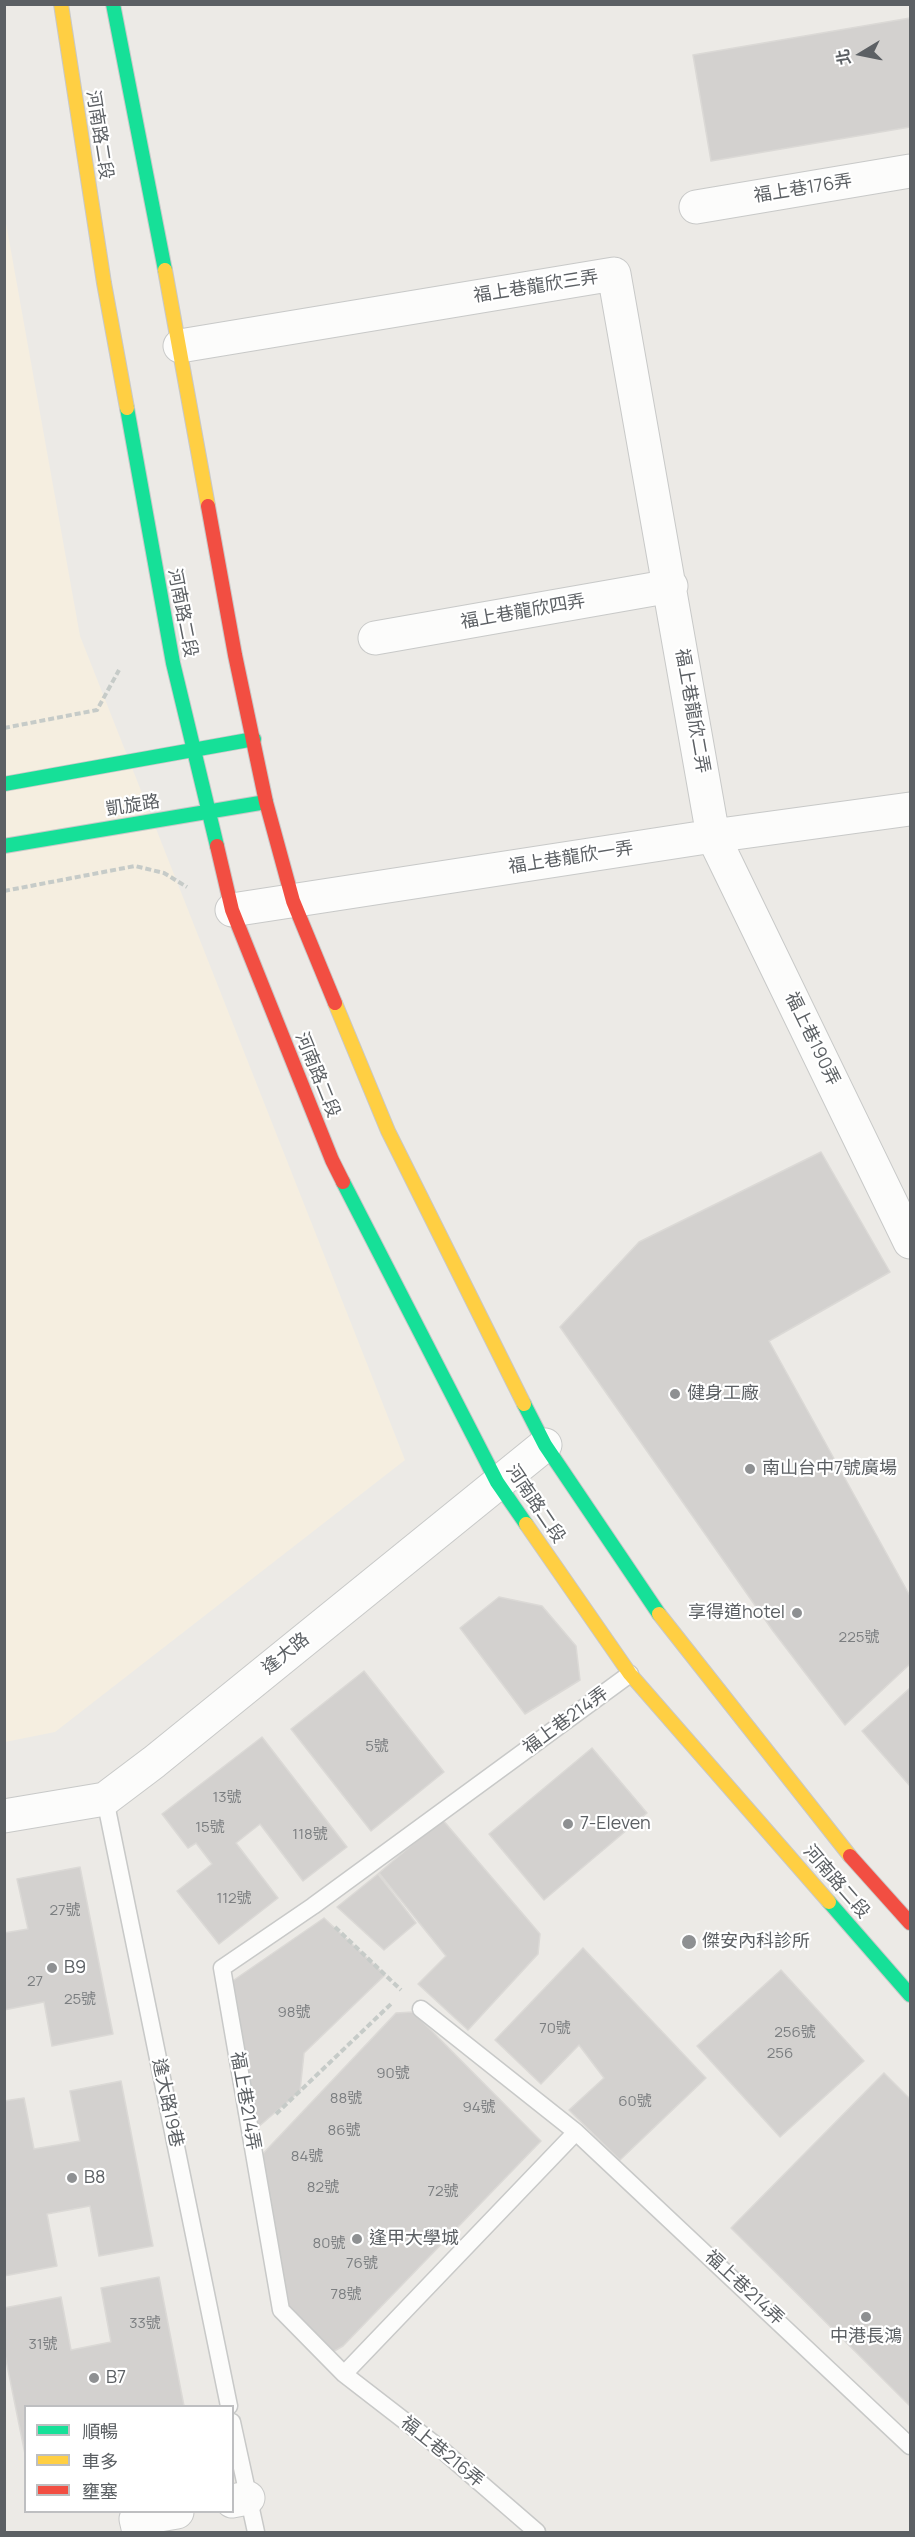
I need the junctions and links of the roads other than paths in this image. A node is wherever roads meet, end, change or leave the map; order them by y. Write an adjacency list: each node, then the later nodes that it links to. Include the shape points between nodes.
1 (61, 4): 9 (street, 河南路二段, via 118,364 173,663)
2 (113, 4): 5 (street, 河南路二段)
3 (910, 171): 4 (street, 福上巷176弄)
4 (696, 207)
5 (180, 346): 6 (street, 福上巷龍欣三弄, via 614,274); 8 (street, 河南路二段, via 235,655)
6 (670, 586): 7 (street, 福上巷龍欣四弄); 14 (street, 福上巷龍欣二弄)
7 (375, 638)
8 (254, 739): 9 (street); 11 (street, 河南路二段)
9 (194, 750): 10 (street); 13 (street, 河南路二段)
10 (4, 784)
11 (266, 802): 13 (street, 凱旋路); 16 (street, 河南路二段)
12 (910, 809): 14 (street, 福上巷龍欣一弄)
13 (208, 812): 15 (street, 凱旋路); 17 (street, 河南路二段)
14 (713, 836): 16 (street, 福上巷龍欣一弄); 18 (street, 福上巷190弄)
15 (4, 846)
16 (293, 901): 17 (street, 福上巷龍欣一弄); 19 (street, 河南路二段, via 388,1131)
17 (232, 910): 20 (street, 河南路二段, via 332,1160)
18 (910, 1242)
19 (545, 1445): 20 (street, 逢大路); 24 (street, 河南路二段, via 666,1623 856,1864)
20 (497, 1482): 21 (street, 河南路二段); 22 (street, 逢大路)
21 (630, 1674): 25 (street, 河南路二段); 28 (lane, 福上巷214弄, via 222,1968 281,2310)
22 (105, 1799): 23 (street, 逢大路); 29 (lane, 逢大路19巷)
23 (4, 1816)
24 (910, 1923)
25 (910, 1995)
26 (421, 2009): 27 (lane, 福上巷214弄)
27 (576, 2132): 28 (lane); 31 (lane, 福上巷214弄)
28 (344, 2374): 36 (lane, 福上巷216弄, via 441,2449)
29 (229, 2405)
30 (234, 2442): 32 (lane)
31 (910, 2446)
32 (240, 2500): 35 (lane)
33 (167, 2513): 34 (street, via 136,2519)
34 (139, 2532)
35 (256, 2532)
36 (537, 2532)

